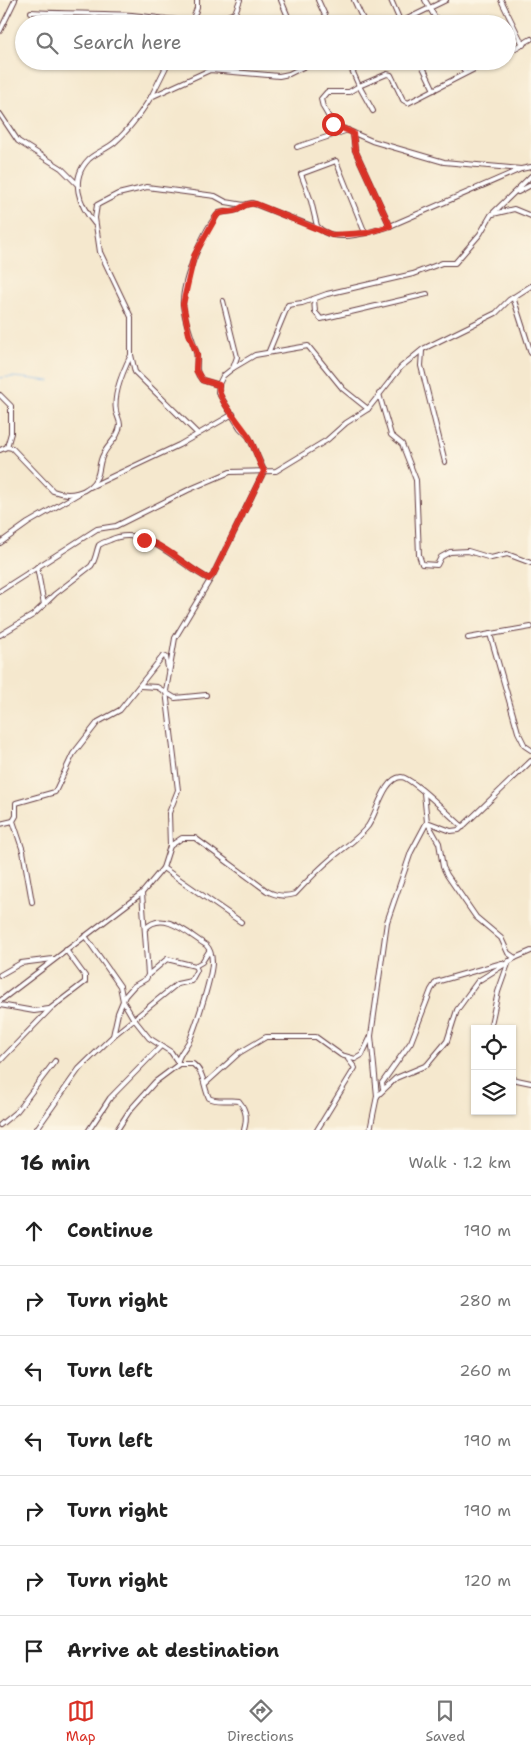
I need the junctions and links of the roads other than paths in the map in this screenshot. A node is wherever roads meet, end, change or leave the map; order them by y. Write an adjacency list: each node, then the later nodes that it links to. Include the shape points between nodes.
1 (15, 0): 23 (street)
2 (197, 0): 14 (street)
3 (240, 0): 15 (street, via 235,13)
4 (281, 0): 16 (street)
5 (318, 0): 17 (street)
6 (354, 0): 18 (street)
7 (390, 0): 19 (street)
8 (425, 0): 11 (street)
9 (446, 0): 11 (street)
10 (501, 0): 22 (street)
11 (429, 8): 20 (street); 21 (street)
12 (31, 12): 13 (street)
13 (134, 15)
14 (194, 15)
15 (231, 15)
16 (287, 15)
17 (325, 15)
18 (361, 15)
19 (397, 15)
20 (415, 15)
21 (433, 15)
22 (508, 15)
23 (0, 31)
24 (516, 31): 26 (street)
25 (531, 39): 26 (street)
26 (523, 45): 27 (street)
27 (516, 48)
28 (165, 70): 38 (street)
29 (210, 70): 38 (street)
30 (210, 70): 31 (street, via 279,76)
31 (297, 70)
32 (352, 70): 36 (street)
33 (424, 70): 37 (street)
34 (470, 70): 35 (street)
35 (465, 72): 37 (street)
36 (359, 86): 37 (street, via 391,75 403,100 408,103); 39 (street); 41 (street, via 349,92 327,92 321,98 333,124)
37 (434, 90)
38 (152, 97): 47 (street, via 139,117 115,142 84,166)
39 (373, 111)
40 (0, 114): 47 (street, via 18,141 61,168)
41 (348, 130): 42 (street); 43 (street)
42 (353, 133): 45 (street, via 444,162); 54 (street, via 355,150)
43 (297, 147)
44 (531, 167): 45 (street)
45 (521, 168): 54 (street)
46 (531, 176): 49 (street)
47 (77, 184): 53 (street, via 78,197)
48 (531, 185): 49 (street)
49 (514, 195): 51 (street)
50 (244, 205): 53 (street, via 215,196 146,187 118,194 97,205); 55 (street, via 263,206); 67 (street, via 238,210 219,213 209,226 194,256 184,300 189,334 197,354 196,370 202,380)
51 (491, 215): 52 (street, via 514,209); 60 (street, via 480,234 454,263 442,263 413,274)
52 (531, 216)
53 (96, 226): 65 (street, via 100,252 131,317)
54 (390, 226): 56 (street)
55 (320, 229): 56 (street, via 332,235); 56 (street, via 314,221 301,174 336,161)
56 (366, 233)
57 (531, 286): 59 (street)
58 (426, 294): 60 (street, via 321,319 315,312)
59 (513, 297): 62 (street, via 496,314); 64 (street)
60 (314, 299): 63 (street, via 288,304)
61 (223, 301): 66 (street, via 237,357)
62 (423, 349): 68 (street, via 401,367); 75 (street, via 421,366)
63 (269, 352): 66 (street, via 251,356); 70 (street, via 308,346 343,389)
64 (531, 353)
65 (132, 355): 72 (street, via 140,377); 77 (street, via 117,399 120,426 102,455 96,478)
66 (233, 368): 67 (street)
67 (219, 385): 71 (street, via 218,392)
68 (379, 393): 70 (street); 80 (street, via 391,435 402,444 416,480 416,517 422,564 437,565 441,557 459,551 490,558 507,554)
69 (0, 395): 73 (street, via 12,406)
70 (368, 409): 76 (street, via 303,455 276,471)
71 (233, 414): 72 (street); 76 (street, via 254,447)
72 (198, 434): 77 (street)
73 (7, 447): 74 (street); 78 (street, via 19,454 48,488 61,494)
74 (0, 450)
75 (445, 462)
76 (264, 471): 81 (street, via 230,472 150,507 116,526 97,529); 82 (street)
77 (87, 488): 78 (street)
78 (78, 494): 79 (street)
79 (0, 543)
80 (531, 563)
81 (37, 567): 83 (street); 84 (street)
82 (209, 579): 84 (street, via 151,542 137,536 121,535 100,544 91,566); 89 (street, via 174,638)
83 (0, 591)
84 (44, 605): 87 (street, via 34,615)
85 (531, 627): 86 (street)
86 (490, 634): 88 (street); 93 (street, via 518,732 525,746)
87 (0, 635)
88 (468, 638)
89 (168, 673): 90 (street, via 166,657 163,656); 91 (street)
90 (140, 686): 91 (street, via 157,687); 96 (street, via 120,710 98,722 72,754 55,792 16,803)
91 (166, 692): 92 (street, via 175,698); 100 (street, via 178,790 169,813)
92 (206, 695)
93 (531, 750)
94 (531, 761): 99 (street)
95 (424, 792): 97 (street); 99 (street); 100 (street, via 403,777 389,782 376,812 356,840 334,856 295,894 288,896 267,892 195,838 182,838)
96 (13, 821): 98 (street); 103 (street, via 23,851)
97 (427, 822): 99 (street, via 451,830); 110 (street, via 439,842 440,857 447,875 476,917 501,938 508,953); 123 (street, via 411,852 387,922)
98 (0, 824)
99 (463, 827)
100 (170, 846): 101 (street)
101 (163, 868): 102 (street); 104 (street)
102 (142, 893): 105 (street); 106 (street)
103 (32, 902)
104 (241, 922)
105 (144, 930): 107 (street, via 152,922 162,920); 115 (street)
106 (85, 936): 108 (street); 117 (street, via 120,986)
107 (210, 949): 113 (street, via 202,962); 128 (street, via 212,963 204,997 191,1039 182,1049)
108 (66, 950): 111 (street); 119 (street, via 85,976 85,982)
109 (531, 951): 110 (street)
110 (515, 958): 112 (street)
111 (55, 959): 114 (street, via 21,963); 116 (street)
112 (509, 961): 121 (street); 132 (street, via 478,980 457,1010 447,1041 427,1065 409,1071); 132 (street, via 436,982 411,1042 382,1083)
113 (195, 966): 115 (street, via 167,959); 120 (street, via 191,982 177,984)
114 (0, 974)
115 (148, 975): 117 (street)
116 (0, 1001)
117 (123, 1001): 120 (street); 122 (street)
118 (0, 1005): 119 (street, via 34,1011)
119 (51, 1008): 126 (street)
120 (133, 1018): 122 (street); 124 (street)
121 (491, 1025)
122 (113, 1036): 135 (street, via 79,1069)
123 (371, 1036): 125 (street, via 362,1055); 133 (street)
124 (160, 1047): 128 (street); 136 (street, via 110,1098)
125 (348, 1059): 130 (street, via 316,1037 266,1037 239,1053); 139 (street, via 355,1068)
126 (0, 1061)
127 (55, 1061): 134 (street, via 17,1111)
128 (179, 1062): 130 (street, via 193,1064); 137 (street, via 155,1082)
129 (516, 1080): 131 (street)
130 (206, 1083): 138 (street, via 209,1098 239,1101 244,1107 247,1120)
131 (531, 1083)
132 (382, 1088): 133 (street)
133 (377, 1096): 140 (street)
134 (0, 1125)
135 (36, 1130)
136 (89, 1130)
137 (117, 1130)
138 (244, 1130)
139 (317, 1130)
140 (370, 1130)

